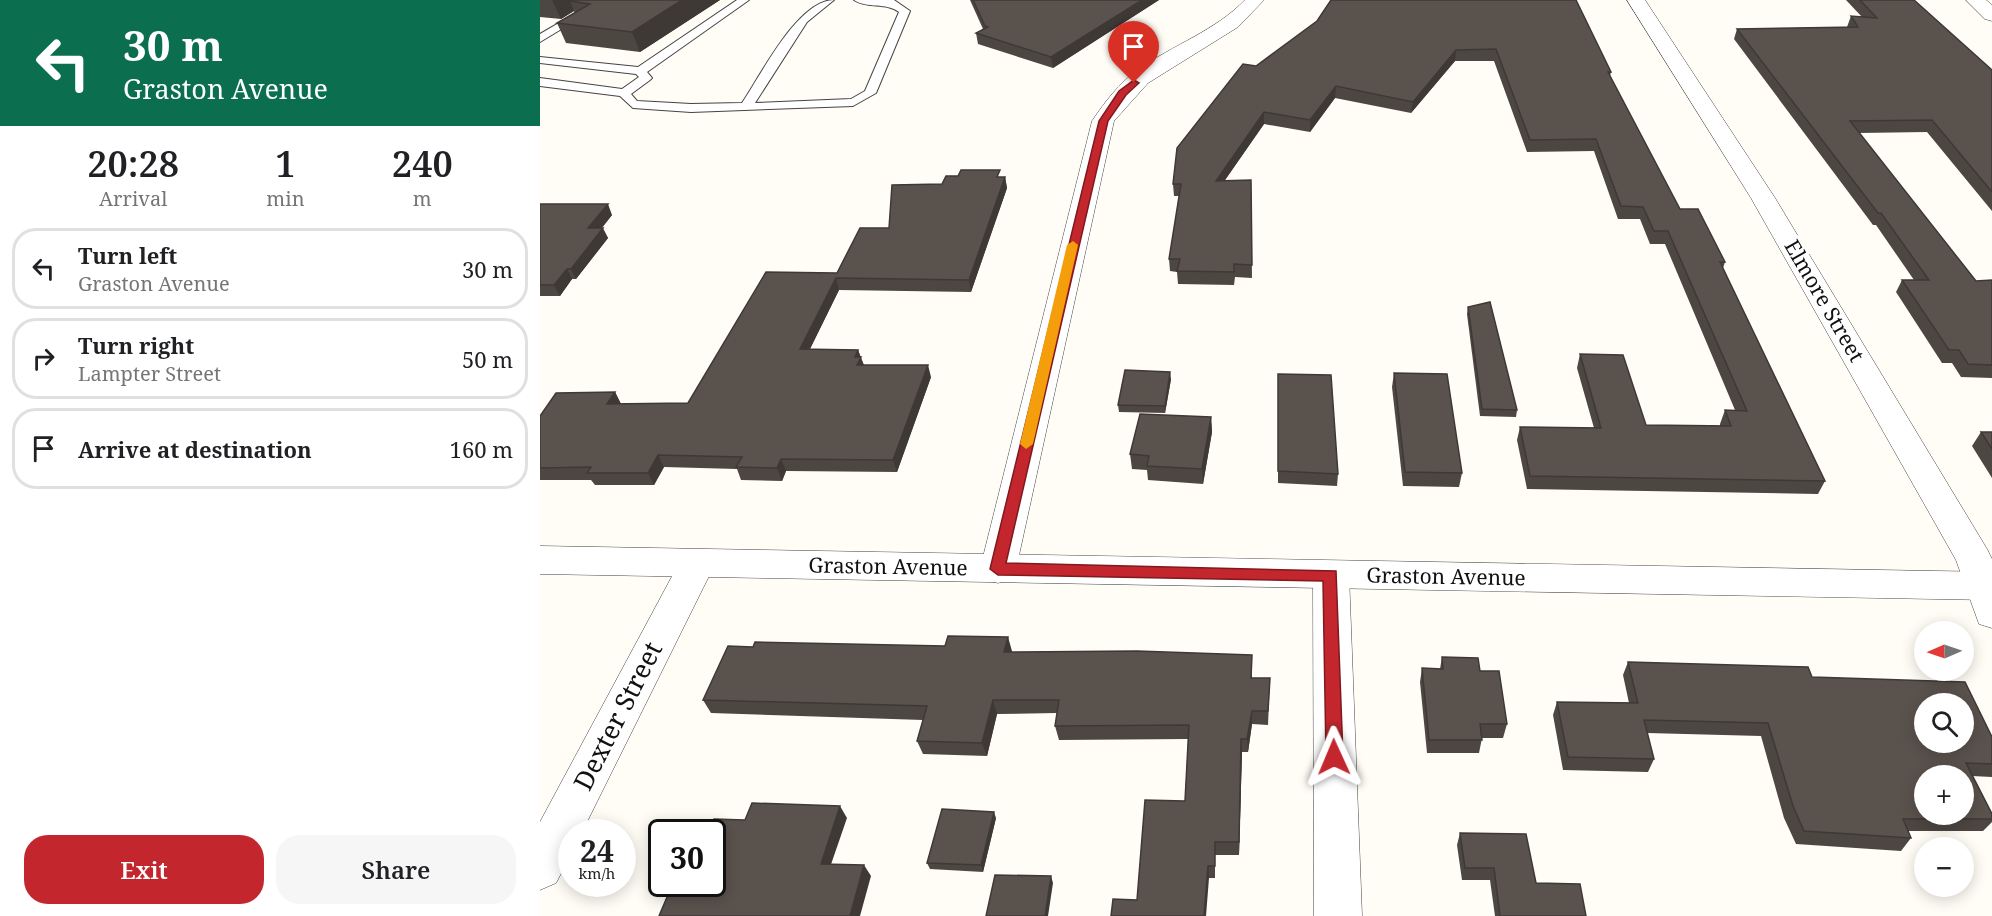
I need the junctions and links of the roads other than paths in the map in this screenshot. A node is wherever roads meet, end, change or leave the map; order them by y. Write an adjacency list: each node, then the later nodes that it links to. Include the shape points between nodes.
1 (584, 0): 9 (lane, via 594,1 593,7)
2 (744, 0): 11 (lane)
3 (829, 0): 14 (lane, via 803,20)
4 (858, 0): 14 (lane, via 894,3 905,12 870,93 853,102)
5 (1255, 0): 17 (street, via 1229,25 1146,73 1123,93 1103,121)
6 (1636, 0): 19 (street, Elmore Street, via 1763,198 1974,559)
7 (1974, 0): 8 (street)
8 (1992, 15)
9 (540, 39)
10 (540, 60): 11 (lane)
11 (640, 70): 13 (lane, via 646,78)
12 (540, 82): 13 (lane)
13 (624, 93): 14 (lane, via 633,104)
14 (746, 107)
15 (540, 560): 16 (street, Graston Avenue)
16 (697, 564): 17 (street, Graston Avenue); 20 (street, Dexter Street)
17 (998, 569): 18 (street, Graston Avenue)
18 (1330, 575): 19 (street, Graston Avenue, via 1930,587); 21 (street)
19 (1988, 595)
20 (540, 868)
21 (1338, 916)

